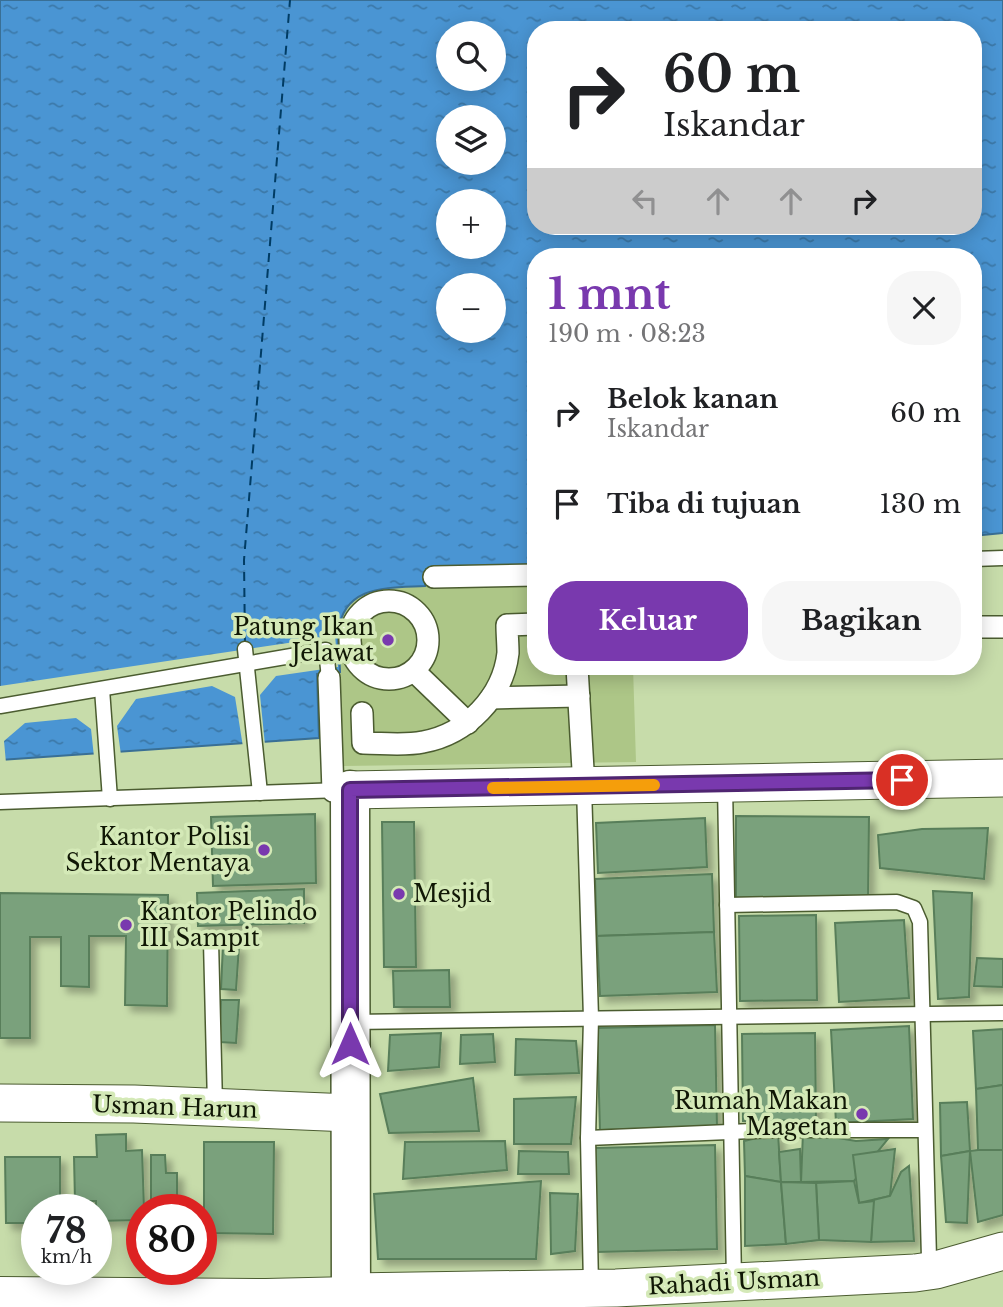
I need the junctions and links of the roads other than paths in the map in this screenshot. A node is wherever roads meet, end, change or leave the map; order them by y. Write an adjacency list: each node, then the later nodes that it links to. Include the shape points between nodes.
1 (1003, 558): 2 (lane)
2 (982, 559)
3 (527, 575): 4 (street)
4 (434, 576)
5 (527, 624): 15 (street, via 507,625 508,653)
6 (982, 627): 7 (street)
7 (1003, 627)
8 (246, 649): 9 (lane)
9 (247, 665): 12 (lane, via 326,650); 13 (lane); 23 (lane)
10 (414, 671): 18 (street)
11 (578, 675): 14 (street)
12 (329, 678): 22 (street)
13 (102, 689): 16 (lane); 24 (lane)
14 (579, 696): 15 (street); 21 (street)
15 (491, 698): 18 (street)
16 (0, 706)
17 (362, 713): 18 (street, via 363,743 421,743)
18 (468, 723)
19 (1003, 778): 20 (street)
20 (725, 784): 21 (street); 26 (lane)
21 (584, 787): 22 (street); 31 (lane)
22 (341, 790): 23 (lane); 32 (highway)
23 (260, 793): 24 (lane)
24 (110, 799): 25 (lane)
25 (0, 802)
26 (727, 905): 29 (lane, via 897,902 914,908 920,922); 30 (lane)
27 (211, 941): 34 (lane)
28 (1003, 1013): 29 (lane)
29 (922, 1014): 30 (lane); 36 (lane)
30 (729, 1016): 31 (lane); 37 (lane)
31 (591, 1018): 32 (lane); 38 (lane)
32 (350, 1022): 35 (highway)
33 (0, 1103): 34 (street, Usman Harun)
34 (215, 1107): 35 (street, Usman Harun)
35 (350, 1113): 44 (highway)
36 (925, 1130): 37 (lane); 40 (lane, via 929,1258)
37 (732, 1133): 38 (lane); 41 (lane)
38 (588, 1138): 43 (lane)
39 (1003, 1251): 40 (street, Rahadi Usman)
40 (936, 1270): 41 (street, Rahadi Usman)
41 (734, 1281): 43 (street, Rahadi Usman)
42 (0, 1292): 45 (street, Rahadi Usman)
43 (608, 1294): 44 (street, Rahadi Usman)
44 (351, 1299): 45 (street, Rahadi Usman, via 266,1294)
45 (119, 1300)

